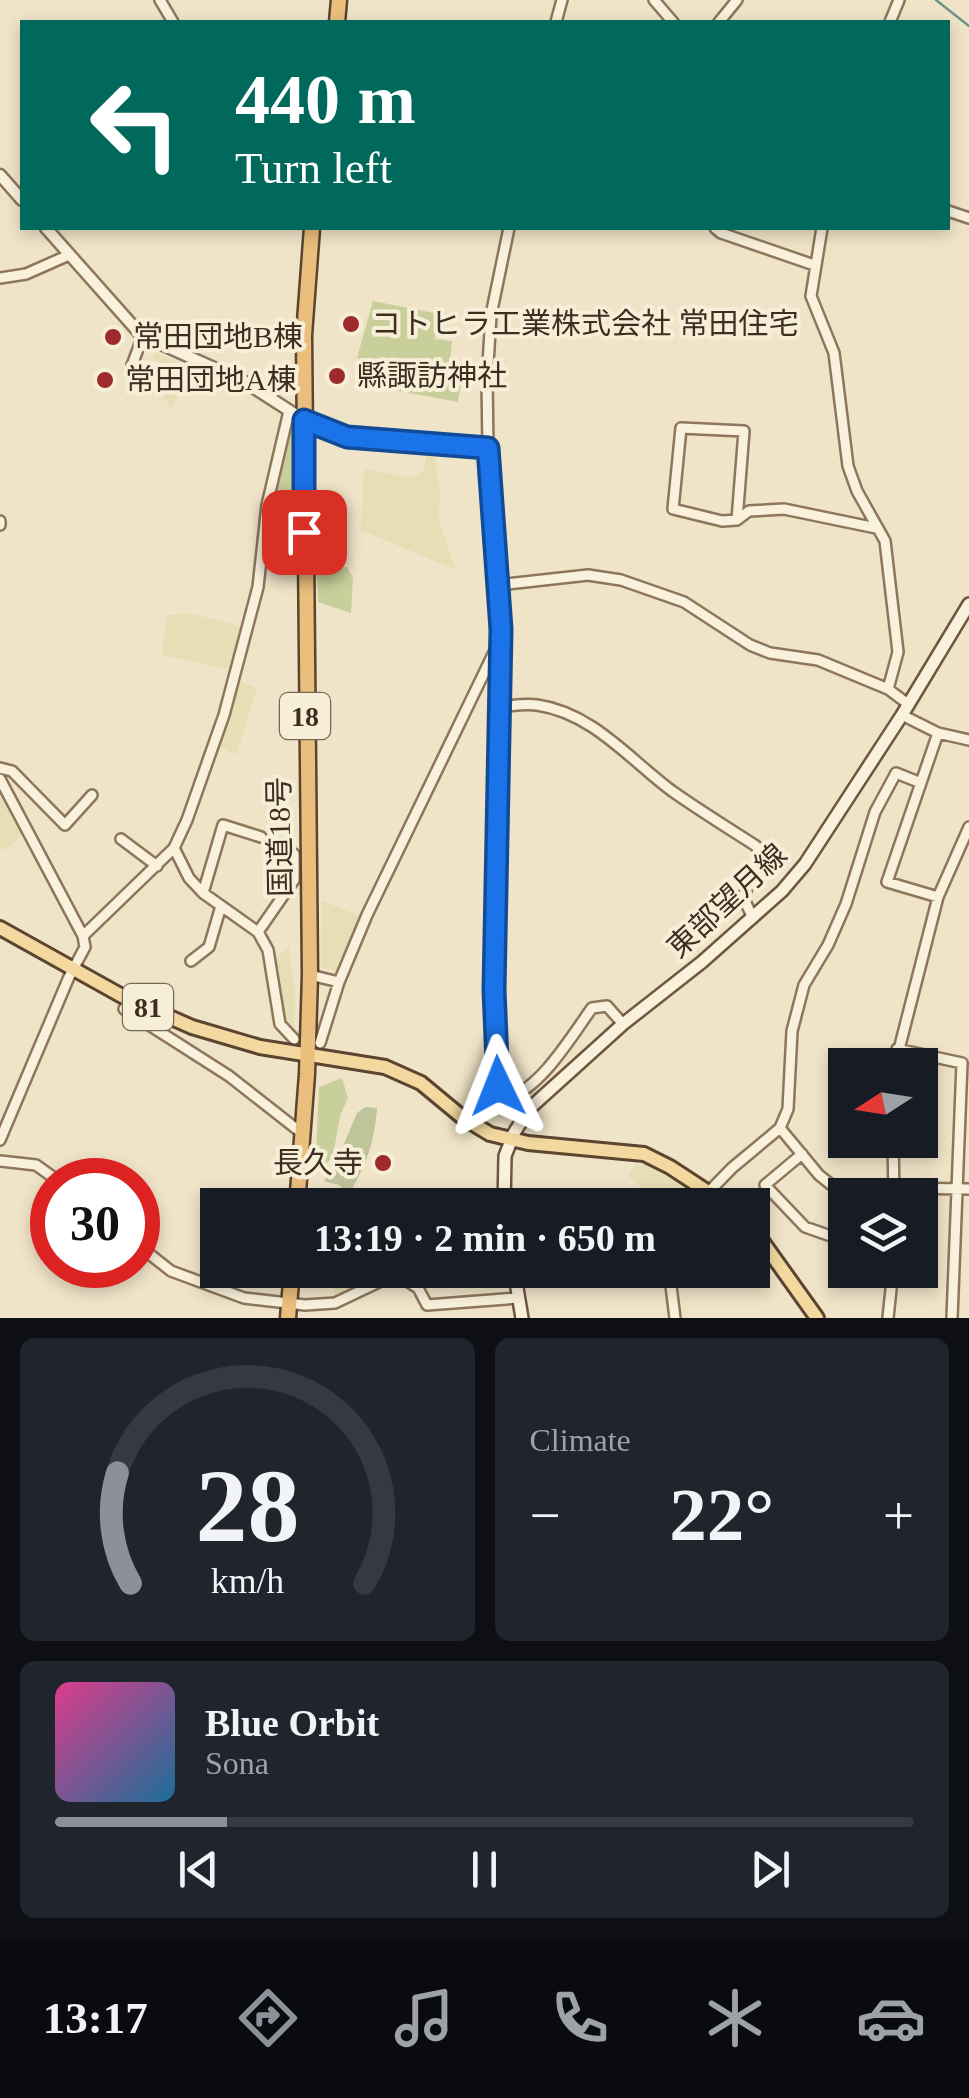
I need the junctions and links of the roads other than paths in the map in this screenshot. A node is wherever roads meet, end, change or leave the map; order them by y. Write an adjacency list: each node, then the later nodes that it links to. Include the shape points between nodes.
1 (654, 0): 3 (street)
2 (737, 0): 4 (street)
3 (671, 20)
4 (721, 20)
5 (0, 175): 6 (street)
6 (20, 198)
7 (48, 230): 12 (street)
8 (312, 230): 18 (highway, 国道18号 / 18)
9 (509, 230): 19 (street, via 492,315)
10 (717, 230): 13 (street)
11 (822, 230): 13 (street)
12 (69, 255): 14 (street); 15 (street)
13 (814, 265): 21 (street, via 810,296 834,353 848,466)
14 (0, 279)
15 (142, 336): 16 (street, via 133,376); 17 (street, via 244,382)
16 (150, 387)
17 (289, 411): 18 (street); 37 (street, via 236,674)
18 (304, 420): 19 (street, via 347,437); 49 (highway, 国道18号 / 18)
19 (488, 448): 22 (street)
20 (737, 520): 20 (street, via 673,508 681,428 744,432); 21 (street, via 748,511 784,509)
21 (877, 528): 25 (street, via 885,541 898,652)
22 (498, 586): 24 (street); 25 (street, via 588,575 621,580 684,602 750,645 818,660)
23 (969, 604): 27 (main road, 東部望月線)
24 (499, 642): 26 (street); 50 (street)
25 (888, 689): 27 (street)
26 (499, 707): 43 (street, via 536,705 593,728 756,846 763,860 743,898); 53 (street, via 494,990 500,1092 522,1092 592,1008 607,1006)
27 (905, 710): 28 (street); 43 (main road, 東部望月線, via 805,864)
28 (938, 733): 29 (street); 32 (street)
29 (969, 740)
30 (0, 768): 33 (street, via 12,770 65,825)
31 (0, 778): 46 (street)
32 (922, 783): 41 (street, via 887,882); 61 (street, via 896,772 874,812 846,904 804,986)
33 (92, 795)
34 (968, 834): 41 (street)
35 (261, 837): 40 (street, via 223,826)
36 (121, 839): 39 (street)
37 (174, 848): 39 (street); 40 (street)
38 (294, 854): 45 (street, via 294,880)
39 (157, 866): 46 (street)
40 (203, 894): 42 (street)
41 (938, 896): 57 (street)
42 (221, 906): 45 (street); 47 (street, via 208,946)
43 (753, 918): 53 (main road, 東部望月線)
44 (0, 928): 48 (main road, 81)
45 (258, 932): 55 (street, via 268,950 280,1024)
46 (84, 936): 48 (street)
47 (191, 961)
48 (75, 968): 51 (main road, 81); 63 (street)
49 (310, 975): 50 (street); 58 (highway, 国道18号 / 18)
50 (339, 982): 56 (street)
51 (130, 998): 52 (main road, 81); 54 (street, via 124,1008)
52 (170, 1018): 54 (street); 58 (main road, 81, via 231,1040)
53 (623, 1024): 64 (main road, 東部望月線, via 538,1099)
54 (163, 1034): 62 (street)
55 (294, 1039)
56 (320, 1043)
57 (898, 1048)
58 (308, 1056): 62 (highway, 国道18号 / 18); 64 (main road, 81, via 401,1073 468,1122)
59 (938, 1058): 60 (street, via 962,1062)
60 (966, 1073): 73 (street)
61 (780, 1128): 65 (street); 72 (street)
62 (302, 1134): 69 (highway, 国道18号 / 18)
63 (0, 1140)
64 (510, 1140): 70 (main road, 東部望月線); 71 (main road, 81, via 644,1154)
65 (802, 1154): 68 (street); 75 (street, via 765,1185 805,1228)
66 (0, 1161): 67 (street)
67 (30, 1164)
68 (828, 1181)
69 (298, 1188)
70 (504, 1188)
71 (703, 1188)
72 (711, 1188)
73 (964, 1189): 74 (street); 87 (street)
74 (938, 1190)
75 (828, 1235)
76 (770, 1252): 85 (main road)
77 (160, 1261): 82 (street, via 178,1274)
78 (517, 1288): 81 (main road)
79 (671, 1288): 84 (street)
80 (891, 1288): 86 (street)
81 (518, 1298): 82 (street, via 427,1304 418,1288 396,1274 335,1302); 83 (main road)
82 (289, 1310)
83 (522, 1318)
84 (675, 1318)
85 (817, 1318)
86 (888, 1318)
87 (952, 1318)

